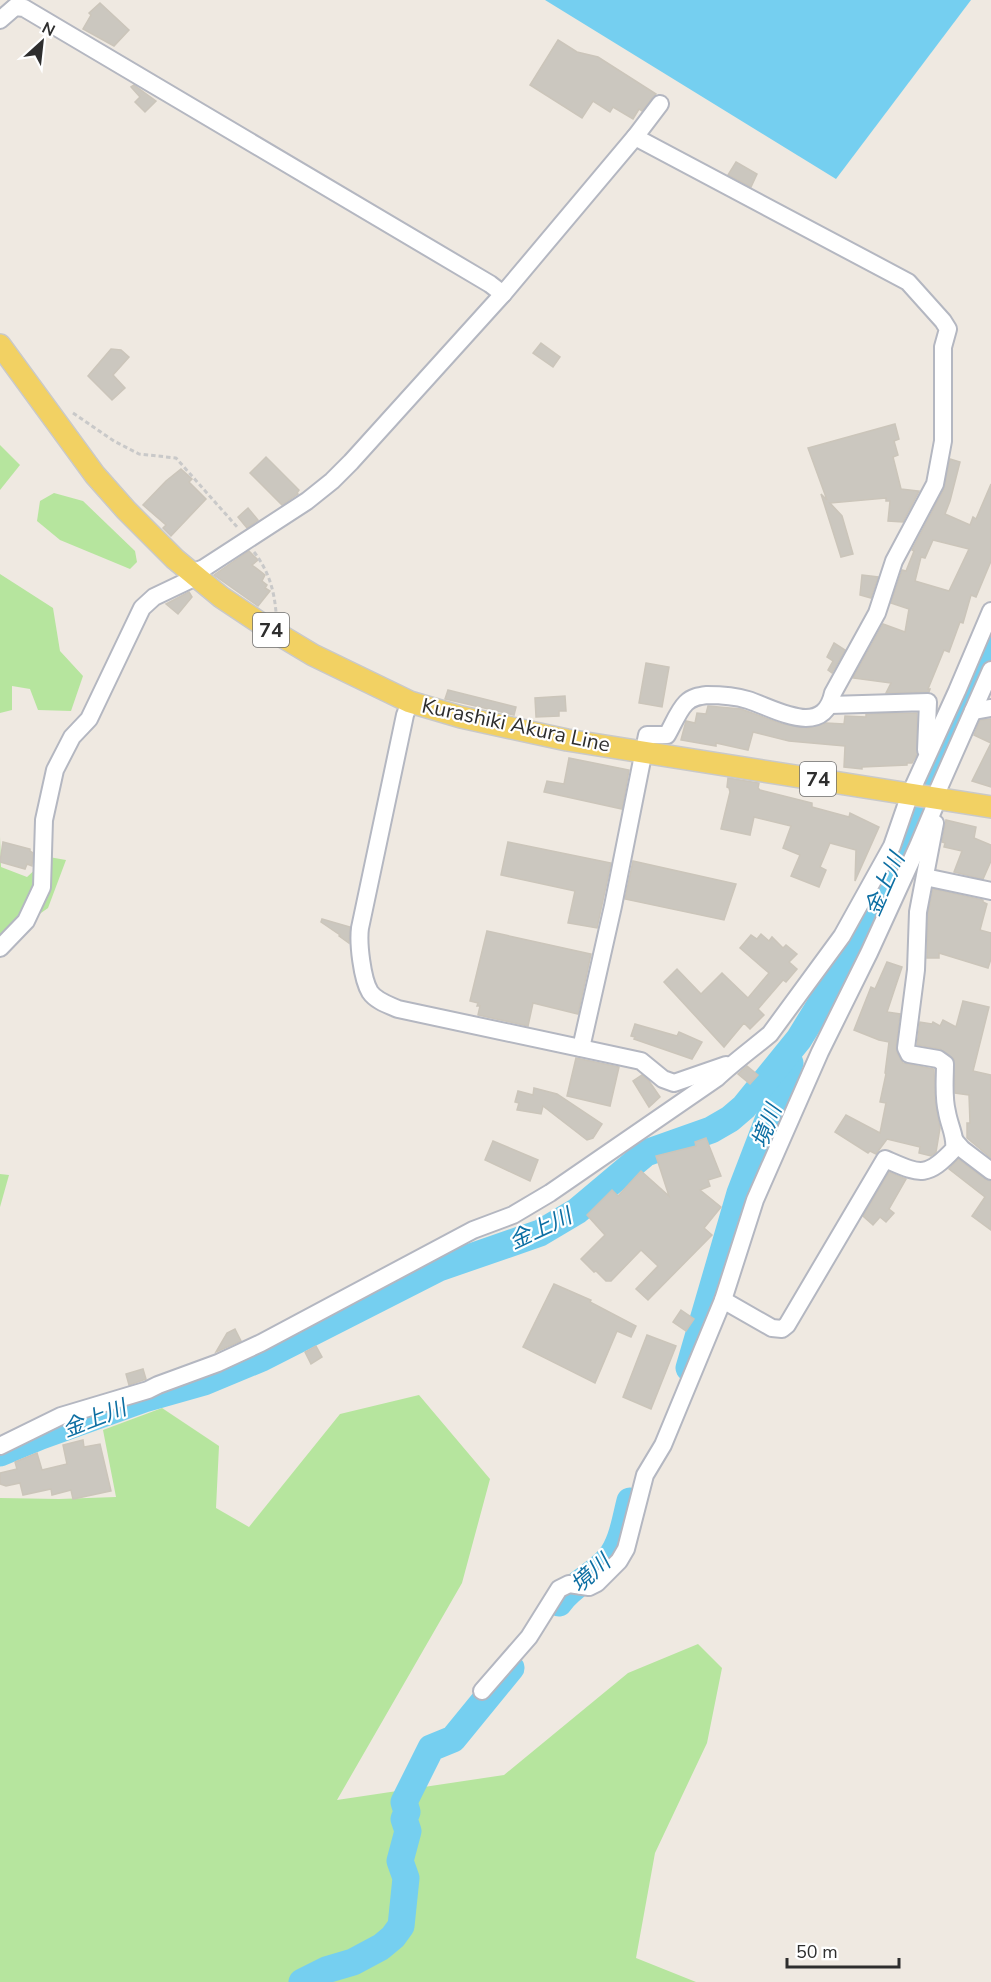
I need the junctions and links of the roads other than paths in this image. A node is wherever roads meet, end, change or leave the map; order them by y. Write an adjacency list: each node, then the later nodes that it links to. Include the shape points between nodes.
1 (0, 20): 4 (street, via 15,7 24,8)
2 (660, 104): 3 (street)
3 (635, 137): 4 (street); 10 (street, via 908,282 948,329 943,346 943,441 935,484 894,561 877,613)
4 (502, 294): 6 (street, via 332,481)
5 (0, 345): 6 (main road, Kurashiki Akura Line / 74, via 96,476)
6 (194, 575): 9 (main road, Kurashiki Akura Line / 74, via 221,597 313,655); 20 (street, via 142,608 89,719 72,737 56,770 44,820 42,887 26,921)
7 (991, 611): 14 (street)
8 (991, 670): 12 (street)
9 (410, 702): 13 (main road, Kurashiki Akura Line / 74, via 567,740); 21 (street, via 358,939 370,992 398,1009)
10 (830, 705): 13 (street, via 818,717 804,719 745,699 697,696 686,703 667,735 647,735); 14 (street, via 928,702)
11 (991, 708): 12 (street)
12 (973, 711): 16 (street)
13 (645, 751): 15 (main road, Kurashiki Akura Line / 74); 21 (street)
14 (926, 757): 15 (street)
15 (910, 794): 16 (main road, Kurashiki Akura Line / 74); 22 (street, via 892,846 842,936 770,1034)
16 (934, 803): 17 (main road, Kurashiki Akura Line / 74); 18 (street, via 936,817); 25 (street, via 755,1200)
17 (991, 807)
18 (925, 877): 19 (street); 23 (street, via 918,912 916,969 906,1048 909,1054 945,1064 946,1111)
19 (991, 891)
20 (0, 948)
21 (581, 1048): 22 (street, via 641,1061 674,1083)
22 (732, 1063): 26 (street, via 717,1078 513,1215 473,1230 218,1363 148,1390 61,1416)
23 (955, 1141): 24 (street); 25 (street, via 948,1156 921,1173 885,1159 782,1329 772,1328)
24 (991, 1171)
25 (723, 1300): 27 (street, via 663,1445 645,1475 626,1549 619,1561 589,1587 559,1589 529,1637)
26 (0, 1446)
27 (482, 1691)

